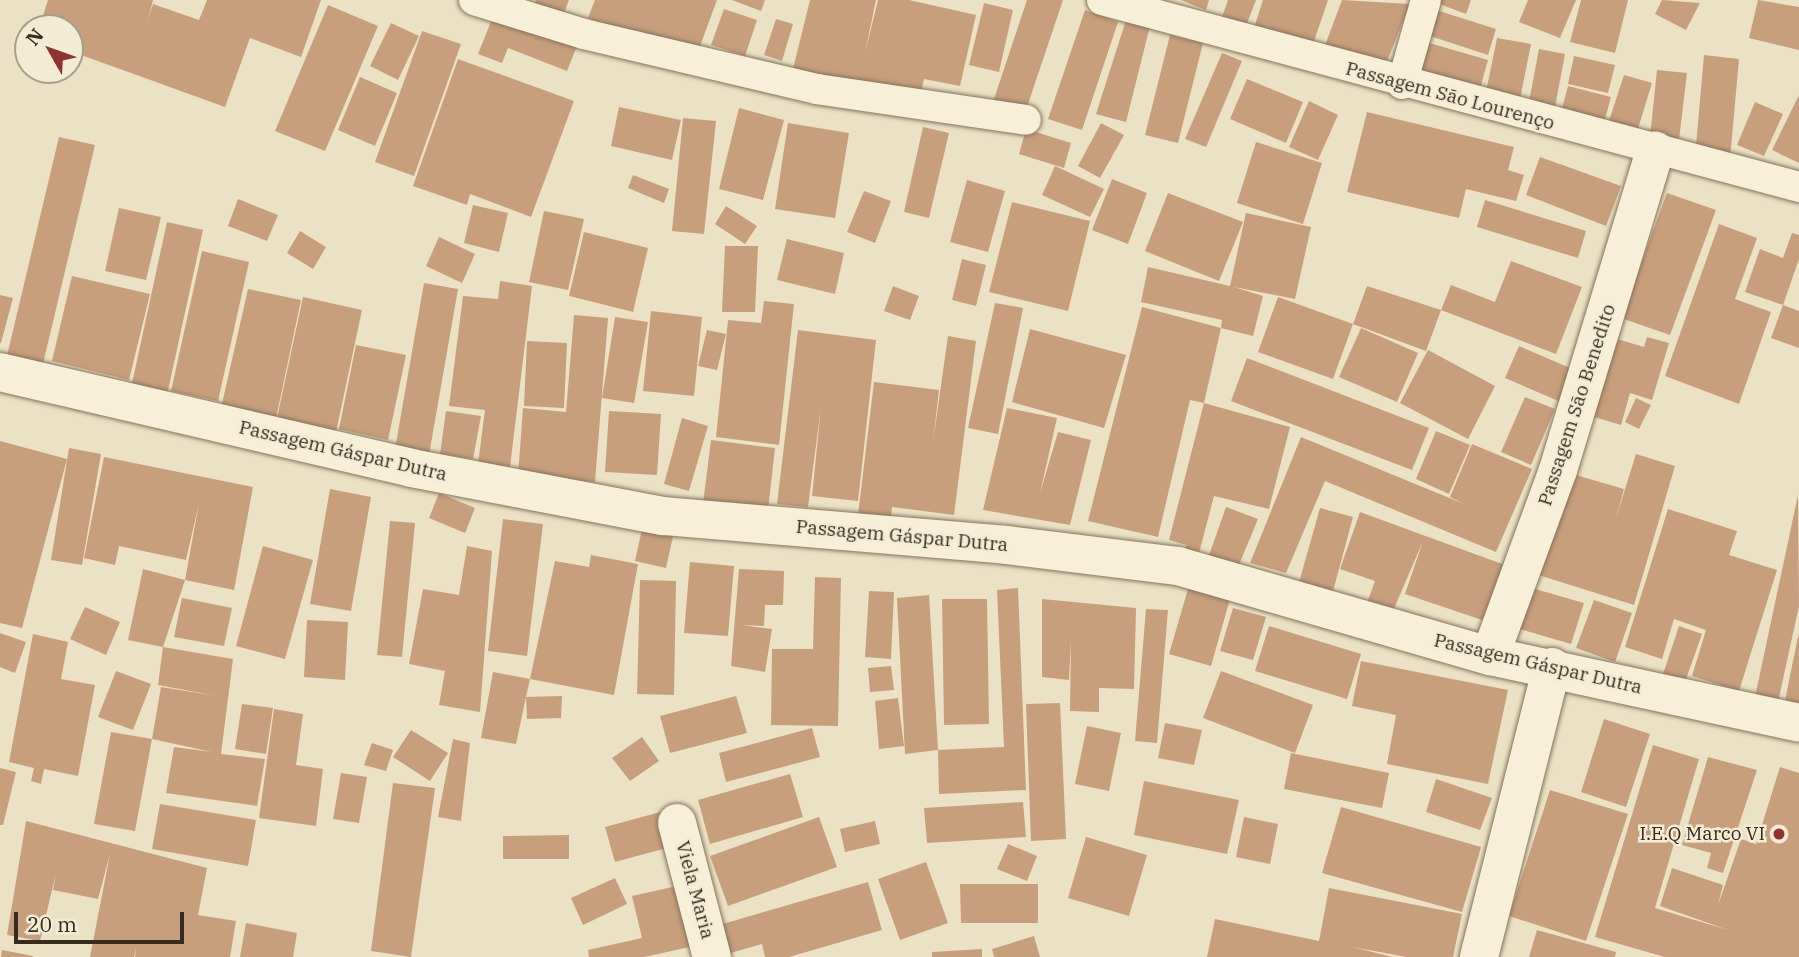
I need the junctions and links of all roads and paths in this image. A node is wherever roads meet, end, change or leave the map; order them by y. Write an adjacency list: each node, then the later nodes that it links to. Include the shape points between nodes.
1 (474, 0): 5 (lane, via 584,34 817,89)
2 (1102, 0): 4 (lane, Passagem São Lourenço)
3 (1426, 0): 4 (lane)
4 (1402, 84): 6 (lane, Passagem São Lourenço)
5 (1026, 120)
6 (1655, 150): 7 (lane, Passagem São Lourenço); 9 (street, Passagem São Benedito, via 1558,470)
7 (1799, 187)
8 (0, 372): 9 (street, Passagem Gáspar Dutra, via 411,468 663,516 1006,545 1178,566)
9 (1490, 656): 10 (street, Passagem Gáspar Dutra)
10 (1552, 667): 11 (street, Passagem Gáspar Dutra); 14 (street)
11 (1799, 723)
12 (677, 823): 13 (street, Viela Maria)
13 (712, 957)
14 (1479, 957)

